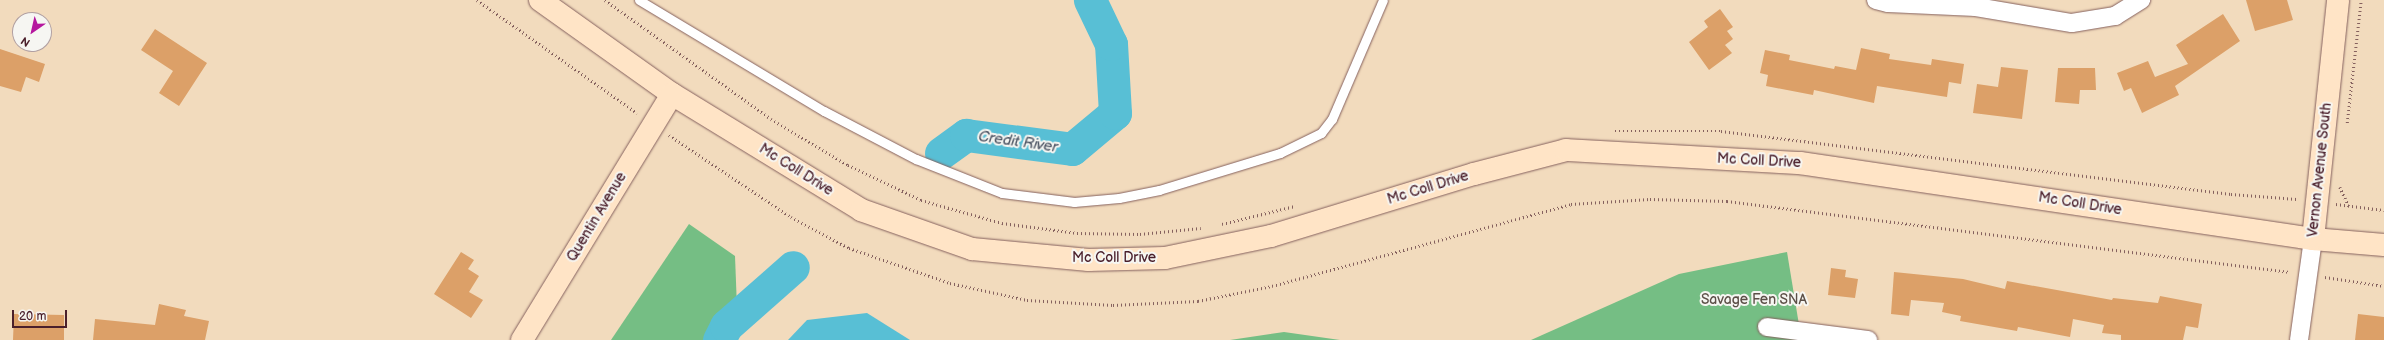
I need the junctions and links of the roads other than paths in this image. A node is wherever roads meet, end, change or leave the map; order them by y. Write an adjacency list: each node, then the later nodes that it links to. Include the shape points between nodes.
1 (540, 0): 7 (main road, Mc Coll Drive)
2 (639, 0): 3 (lane, via 824,111 916,159 1002,193 1074,202 1119,198 1159,190 1280,153 1321,133 1332,119)
3 (1383, 0)
4 (1876, 0): 5 (street, via 1888,3 1976,6 2072,23 2115,16)
5 (2141, 0)
6 (2338, 0): 8 (main road, Vernon Avenue South)
7 (672, 94): 8 (main road, Mc Coll Drive, via 862,210 972,249 1088,260 1165,258 1271,236 1474,174 1566,150 1800,163); 11 (main road, Quentin Avenue)
8 (2313, 239): 9 (main road, Mc Coll Drive); 13 (street, Vernon Avenue South)
9 (2384, 245)
10 (1767, 327): 12 (street)
11 (522, 340)
12 (1868, 340)
13 (2299, 340)

